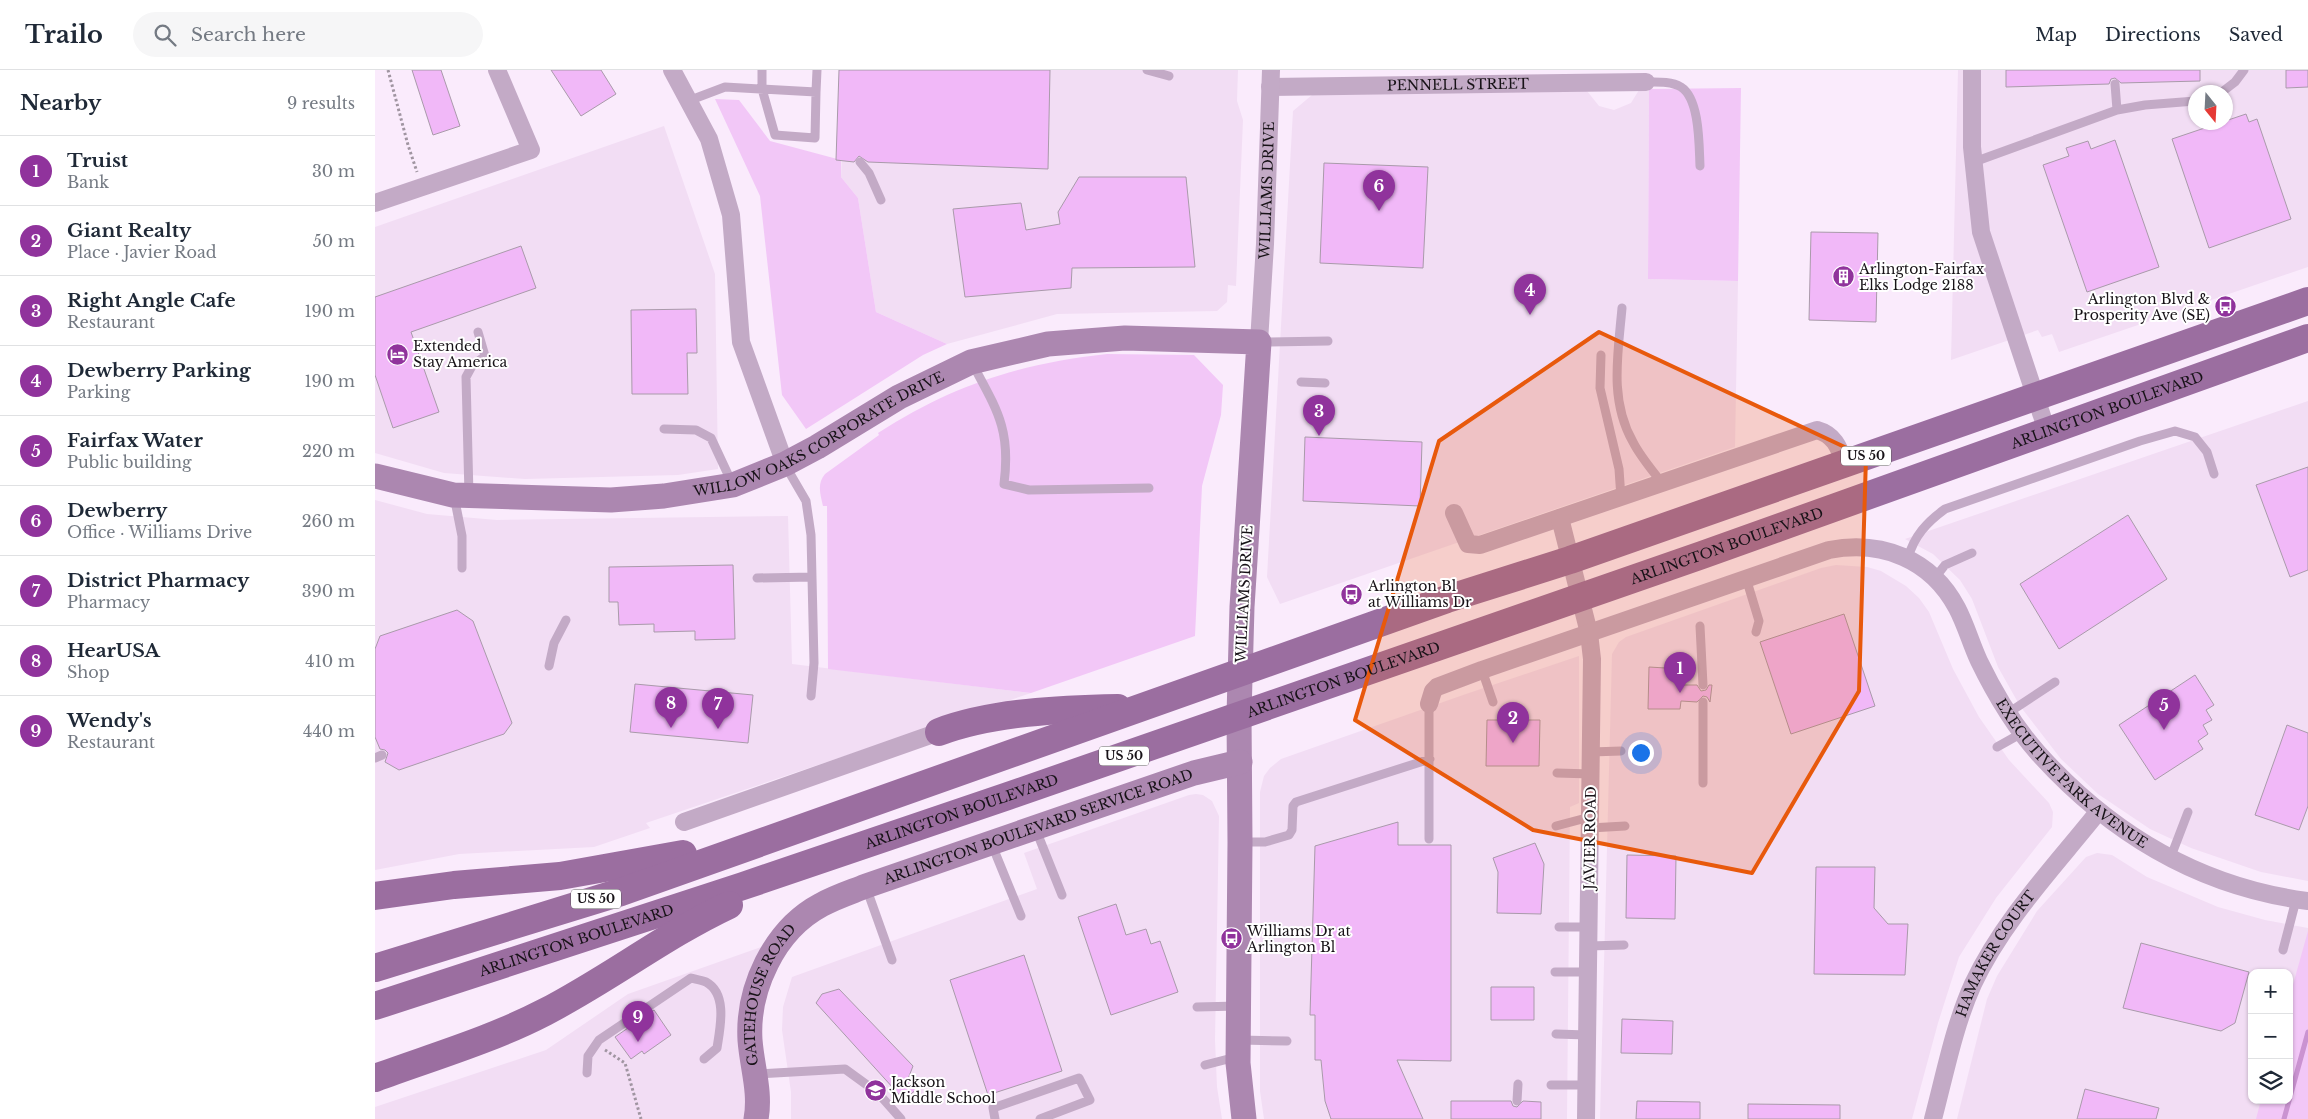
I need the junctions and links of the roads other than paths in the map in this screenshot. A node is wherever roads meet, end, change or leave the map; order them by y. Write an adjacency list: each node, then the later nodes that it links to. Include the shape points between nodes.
1 (497, 70): 22 (street, via 531,150)
2 (672, 70): 15 (street)
3 (762, 70): 13 (lane)
4 (817, 70): 14 (lane)
5 (1147, 70): 8 (lane)
6 (1972, 70): 19 (street)
7 (2244, 70): 12 (lane)
8 (1169, 76)
9 (1270, 78): 10 (street, PENNELL STREET); 28 (street, WILLIAMS DRIVE)
10 (1646, 82): 20 (lane, via 1666,82 1682,88 1693,104 1699,132)
11 (2115, 84): 17 (lane)
12 (2231, 85)
13 (762, 89): 14 (lane); 14 (lane, via 775,135 815,138); 15 (lane, via 725,87)
14 (816, 92)
15 (689, 100): 38 (street, via 709,139 731,215 741,342)
16 (2188, 101): 17 (lane, via 2145,104)
17 (2117, 110): 19 (lane)
18 (860, 162): 21 (lane, via 869,173)
19 (1974, 162): 35 (street, via 1981,232)
20 (1700, 166)
21 (881, 200)
22 (375, 203)
23 (2308, 301): 35 (main road, US 50)
24 (1622, 308): 42 (lane, via 1616,375 1619,405 1632,442)
25 (478, 332): 45 (lane, via 485,356 472,366 466,377)
26 (2308, 338): 30 (main road, ARLINGTON BOULEVARD / US 50)
27 (1328, 341): 28 (lane)
28 (1259, 342): 32 (street, WILLOW OAKS CORPORATE DRIVE, via 1125,338 1048,344); 64 (street, WILLIAMS DRIVE, via 1242,607)
29 (2308, 342): 30 (main road)
30 (2280, 348): 37 (main road, ARLINGTON BOULEVARD / US 50)
31 (1601, 355): 46 (lane, via 1600,388 1619,469)
32 (971, 362): 38 (street, WILLOW OAKS CORPORATE DRIVE, via 899,397); 44 (lane, via 994,404 1005,434 1004,484 1029,490)
33 (1301, 382): 34 (lane)
34 (1325, 383)
35 (2036, 397): 37 (street); 39 (main road, US 50)
36 (664, 429): 43 (lane, via 696,430 711,438)
37 (2047, 431): 57 (main road, ARLINGTON BOULEVARD / US 50)
38 (785, 464): 43 (street, WILLOW OAKS CORPORATE DRIVE); 53 (lane, via 806,501)
39 (1845, 464): 42 (street, via 1833,439 1817,430); 51 (main road, US 50)
40 (2214, 474): 50 (lane, via 2207,452 2195,437 2175,431 1945,509 1929,520)
41 (375, 476): 45 (street, WILLOW OAKS CORPORATE DRIVE)
42 (1662, 483): 46 (street)
43 (733, 485): 45 (street, WILLOW OAKS CORPORATE DRIVE, via 611,500)
44 (1149, 488)
45 (461, 495): 52 (lane)
46 (1621, 498): 48 (street)
47 (1454, 513): 48 (street, via 1463,538 1473,546)
48 (1560, 518): 51 (street, JAVIER ROAD)
49 (1972, 553): 56 (lane, via 1945,565)
50 (1908, 558): 55 (street, via 1870,547 1850,546); 56 (street, EXECUTIVE PARK AVENUE)
51 (1570, 560): 57 (street, JAVIER ROAD); 64 (main road, US 50, via 1456,596)
52 (462, 568)
53 (812, 577): 54 (lane); 67 (lane, via 814,663)
54 (757, 578)
55 (1746, 578): 60 (lane, via 1759,621); 61 (street)
56 (1935, 579): 72 (street, EXECUTIVE PARK AVENUE, via 1957,609 1981,664)
57 (1580, 597): 61 (street, JAVIER ROAD); 73 (main road, ARLINGTON BOULEVARD / US 50)
58 (566, 620): 62 (lane, via 554,643)
59 (1700, 626): 66 (lane)
60 (1755, 632)
61 (1589, 633): 63 (street); 77 (street, JAVIER ROAD)
62 (549, 666)
63 (1482, 670): 68 (lane); 70 (street, via 1437,687)
64 (1241, 673): 71 (main road, US 50); 73 (street, WILLIAMS DRIVE)
65 (2055, 682): 72 (lane)
66 (1703, 685)
67 (811, 696)
68 (1493, 702)
69 (1703, 702): 83 (lane)
70 (1429, 704): 79 (lane)
71 (1144, 707): 74 (main road, via 1052,711 976,720); 87 (main road, US 50)
72 (2008, 713): 75 (street, EXECUTIVE PARK AVENUE)
73 (1239, 715): 80 (street, WILLIAMS DRIVE); 93 (main road, ARLINGTON BOULEVARD / US 50)
74 (939, 732): 86 (street)
75 (2022, 733): 76 (lane); 84 (street, EXECUTIVE PARK AVENUE, via 2065,782)
76 (1997, 747)
77 (1591, 752): 78 (lane); 82 (street, JAVIER ROAD)
78 (1621, 752)
79 (1430, 759): 92 (lane); 94 (lane, via 1297,802 1293,806 1289,835 1265,842)
80 (1240, 762): 91 (street, ARLINGTON BOULEVARD SERVICE ROAD, via 1194,773); 94 (street, WILLIAMS DRIVE)
81 (1557, 773): 82 (lane)
82 (1591, 774): 88 (street, JAVIER ROAD)
83 (1703, 783)
84 (2098, 812): 96 (street, EXECUTIVE PARK AVENUE); 134 (street, HAMAKER COURT, via 1989,954 1961,1016)
85 (2188, 812): 96 (lane)
86 (685, 822)
87 (813, 822): 99 (main road, via 698,851 604,870); 109 (main road, US 50, via 621,892)
88 (1590, 822): 89 (lane); 90 (lane); 104 (street, JAVIER ROAD)
89 (1556, 826)
90 (1625, 826)
91 (1036, 828): 95 (street, ARLINGTON BOULEVARD SERVICE ROAD); 98 (lane)
92 (1429, 839)
93 (875, 842): 112 (main road, ARLINGTON BOULEVARD / US 50); 123 (main road, via 711,913 547,1011 512,1028)
94 (1240, 842): 113 (street, WILLIAMS DRIVE)
95 (991, 843): 97 (street, ARLINGTON BOULEVARD SERVICE ROAD); 102 (lane)
96 (2170, 859): 101 (street, EXECUTIVE PARK AVENUE, via 2229,882)
97 (866, 886): 100 (street, ARLINGTON BOULEVARD SERVICE ROAD); 108 (lane)
98 (1062, 894)
99 (375, 896)
100 (838, 897): 122 (street, GATEHOUSE ROAD, via 805,916 776,947 767,962 750,1017 750,1041)
101 (2302, 900): 107 (lane)
102 (1021, 916)
103 (1559, 927): 104 (lane)
104 (1588, 927): 106 (street, JAVIER ROAD)
105 (1625, 944): 106 (lane)
106 (1588, 946): 111 (street, JAVIER ROAD)
107 (2283, 950)
108 (892, 960)
109 (375, 968)
110 (1555, 972): 111 (lane)
111 (1588, 972): 116 (street, JAVIER ROAD)
112 (375, 1006)
113 (1238, 1006): 114 (lane); 118 (street, WILLIAMS DRIVE)
114 (1197, 1007)
115 (1557, 1034): 116 (lane)
116 (1587, 1035): 126 (street, JAVIER ROAD)
117 (1287, 1041): 118 (lane)
118 (1238, 1048): 120 (lane); 132 (street, WILLIAMS DRIVE)
119 (704, 1059): 121 (lane, via 717,1048 721,1009 717,992 706,982 691,978 599,1040 588,1056)
120 (1205, 1065)
121 (587, 1073)
122 (756, 1074): 128 (street, GATEHOUSE ROAD); 129 (lane, via 845,1070 878,1093)
123 (375, 1078)
124 (1518, 1084): 127 (lane)
125 (1551, 1085): 126 (lane)
126 (1586, 1085): 133 (street, JAVIER ROAD)
127 (1517, 1101)
128 (756, 1119)
129 (901, 1119)
130 (995, 1119): 131 (lane, via 993,1108 1079,1078 1090,1100)
131 (1040, 1119)
132 (1245, 1119)
133 (1586, 1119)
134 (1933, 1119)

